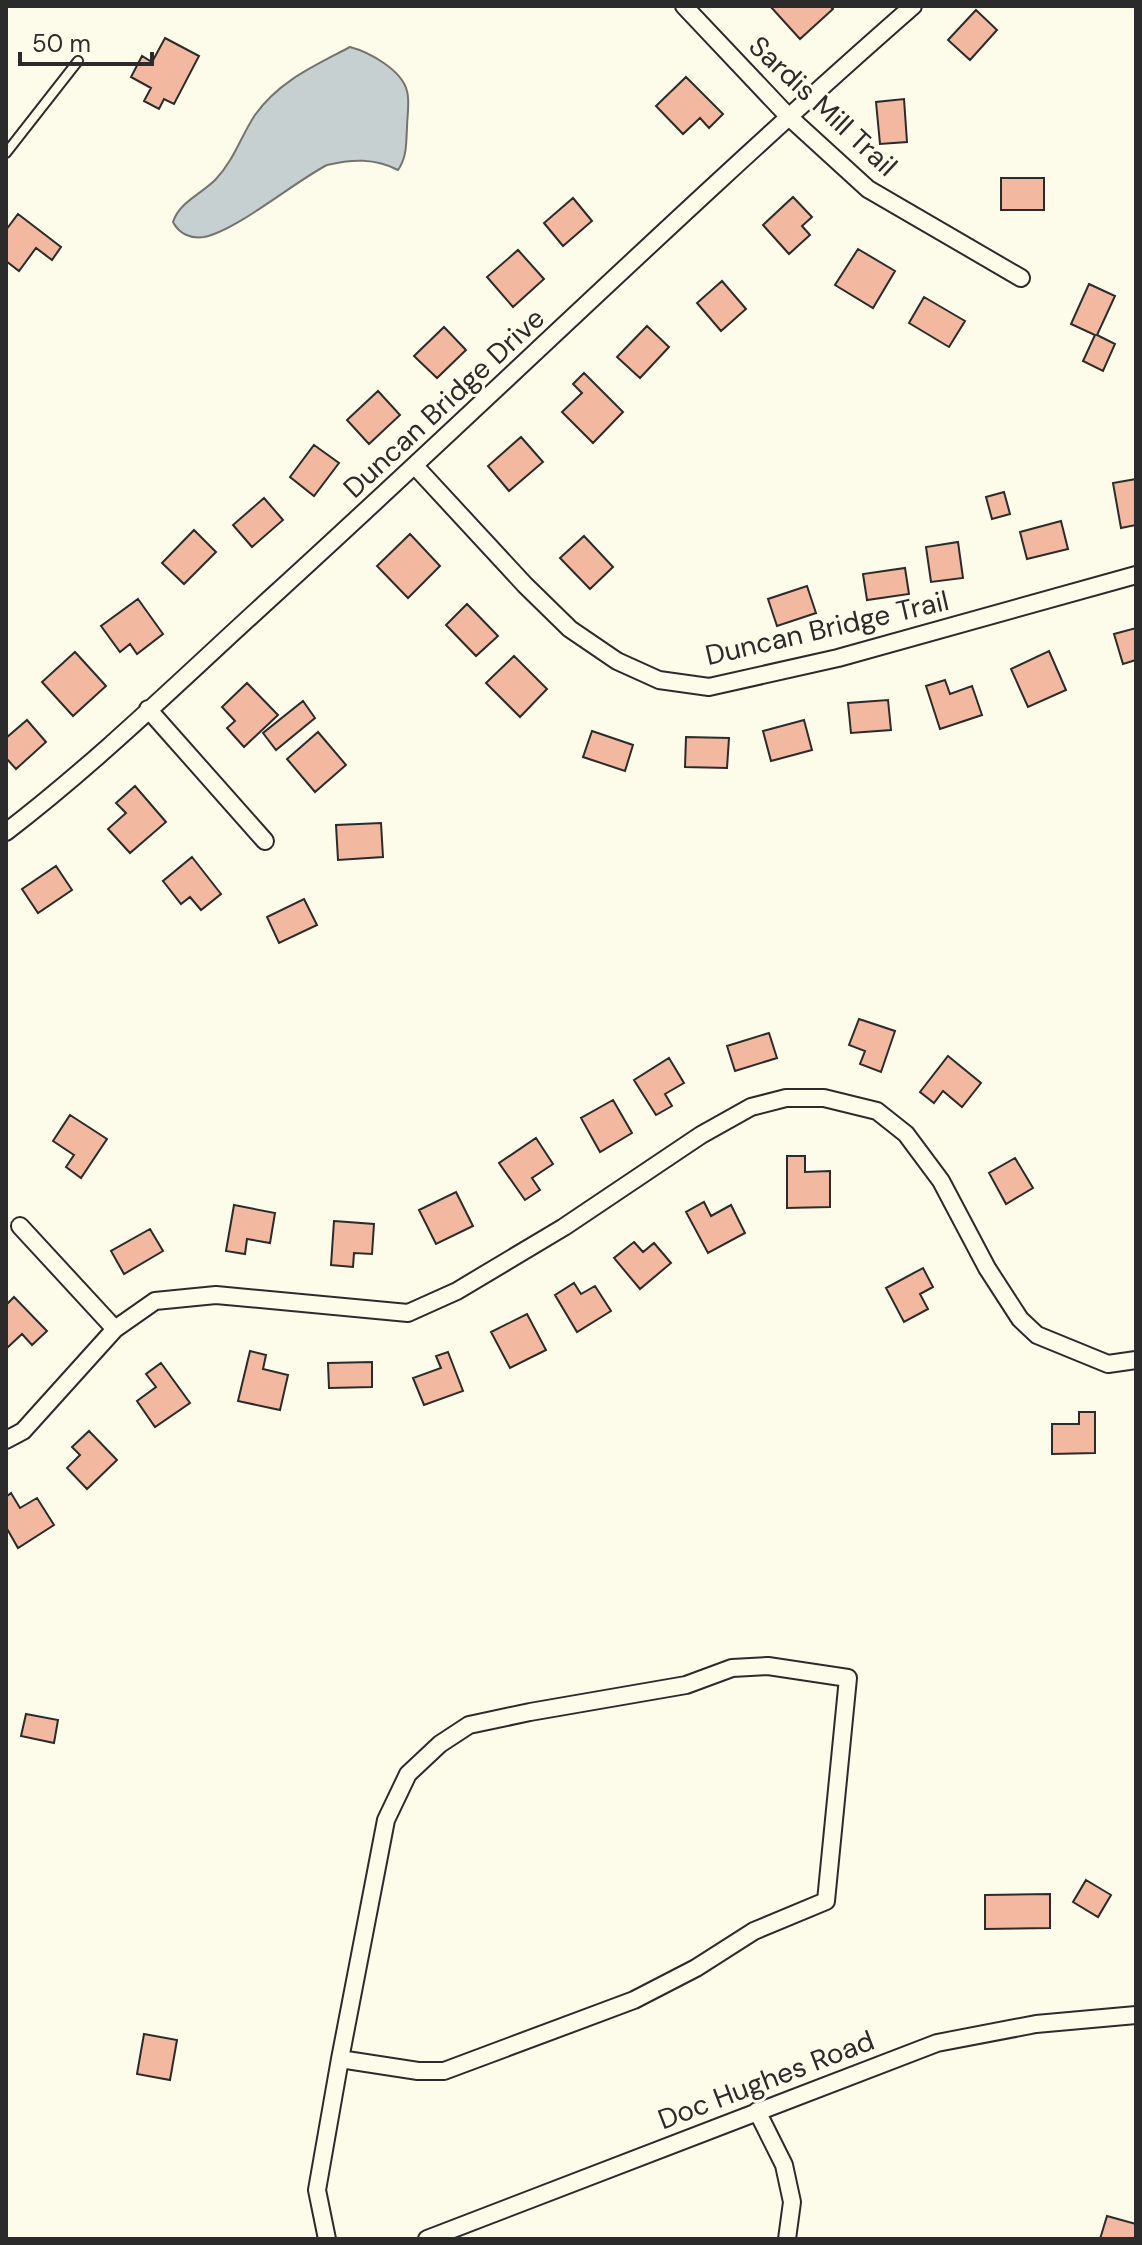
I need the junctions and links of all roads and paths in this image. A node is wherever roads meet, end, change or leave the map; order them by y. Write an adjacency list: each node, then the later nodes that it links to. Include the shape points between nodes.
1 (684, 6): 4 (street, Sardis Mill Trail)
2 (913, 6): 4 (street, Duncan Bridge Drive)
3 (78, 61): 5 (lane)
4 (788, 116): 6 (street, Sardis Mill Trail, via 868,189); 7 (street, Duncan Bridge Drive)
5 (6, 153)
6 (1021, 278)
7 (415, 466): 8 (street, Duncan Bridge Trail, via 570,629 617,661 659,680 709,687 838,658); 9 (street, Duncan Bridge Drive)
8 (1136, 575)
9 (148, 709): 10 (street, Duncan Bridge Drive); 11 (street)
10 (6, 832)
11 (265, 841)
12 (20, 1226): 13 (street)
13 (115, 1329): 14 (street, via 155,1301 216,1295 408,1313 511,1259 751,1107 786,1098 824,1098 877,1111 906,1134 941,1181 1003,1293 1037,1335 1108,1364); 15 (street, via 23,1431)
14 (1136, 1360)
15 (6, 1440)
16 (1136, 2015): 18 (street, Doc Hughes Road, via 1036,2024 937,2043)
17 (340, 2059): 17 (street, via 386,1820 408,1774 440,1744 469,1725 686,1685 732,1668 768,1666 848,1678 826,1901 754,1931 634,2000 444,2071); 19 (street, via 317,2190)
18 (757, 2111): 20 (street, Doc Hughes Road); 21 (street, via 784,2165 792,2202)
19 (327, 2239)
20 (427, 2239)
21 (787, 2239)

